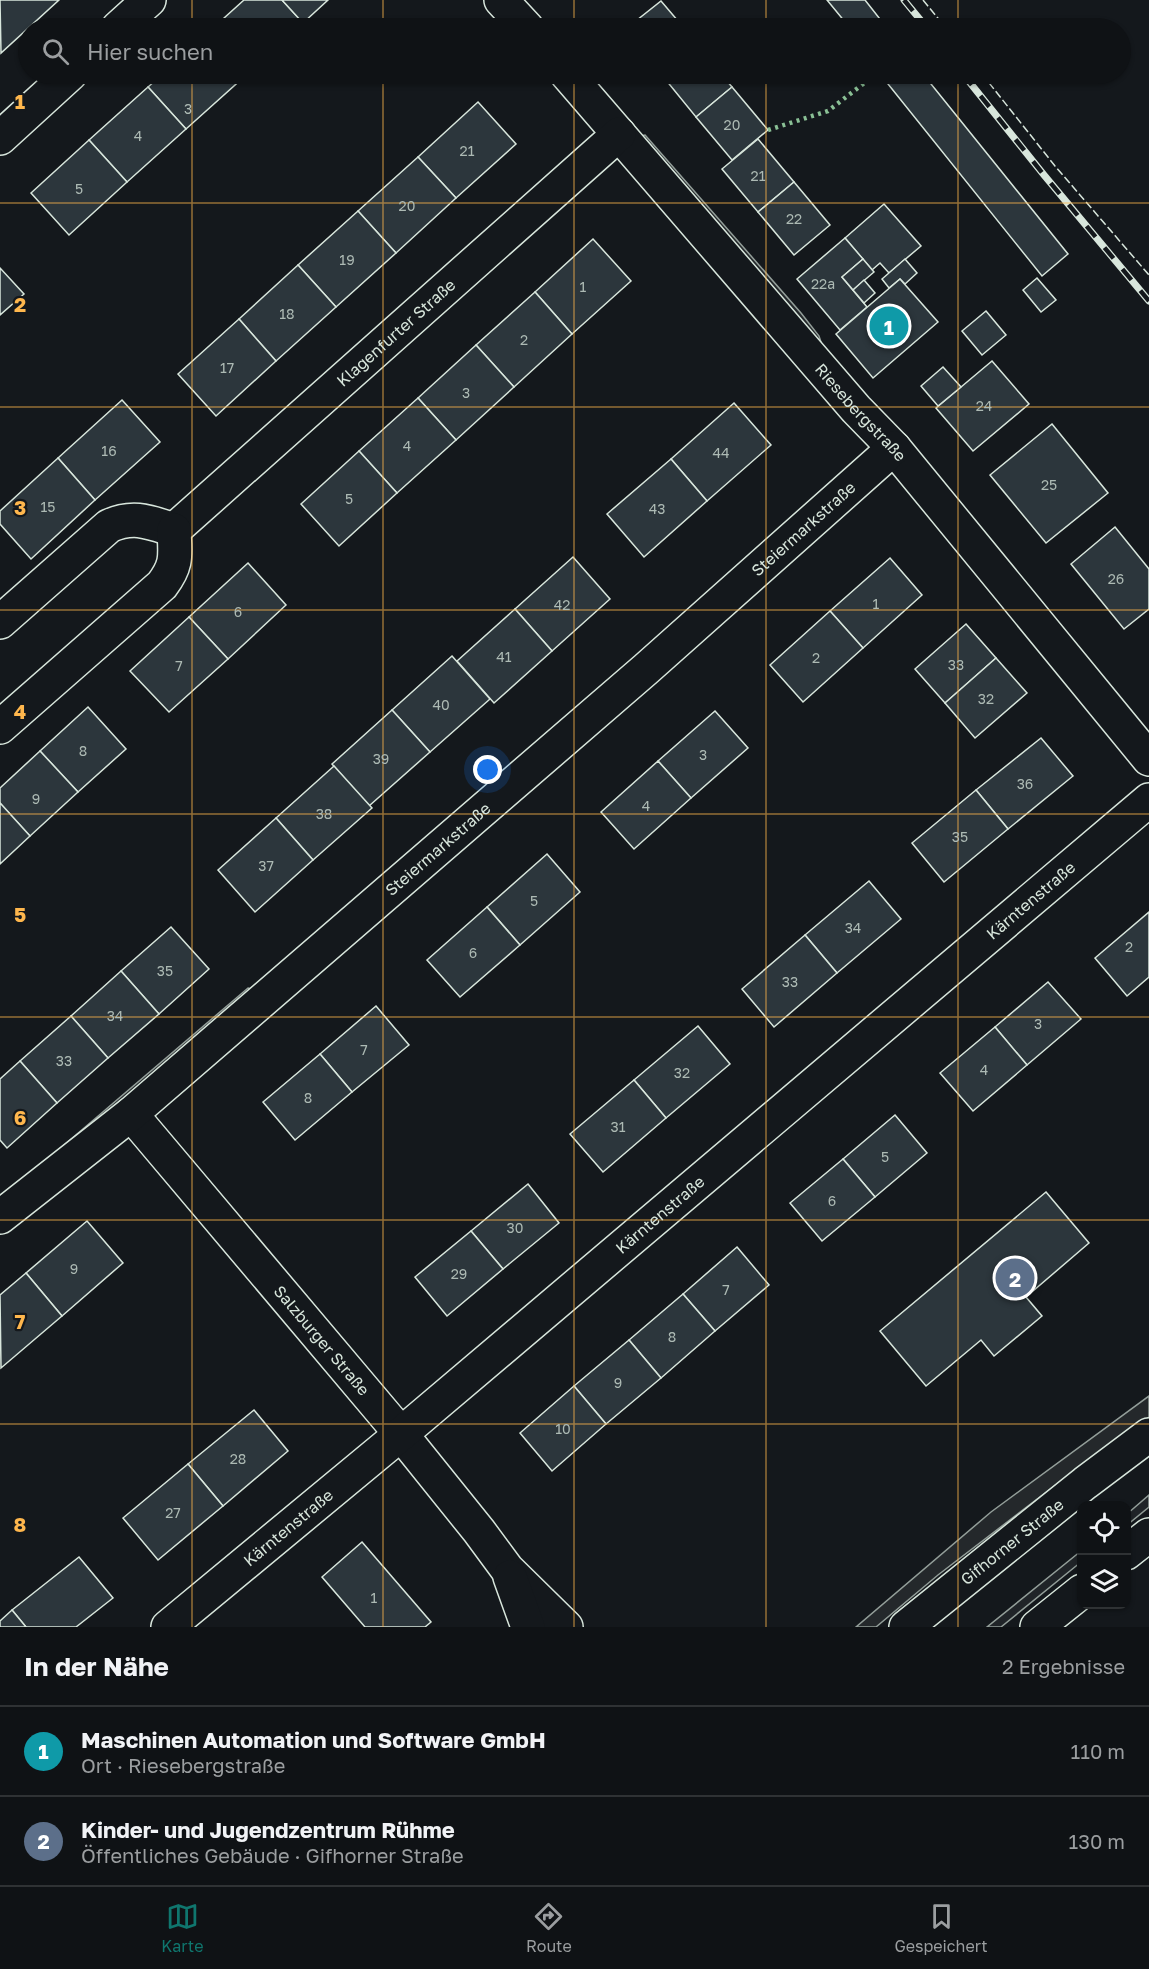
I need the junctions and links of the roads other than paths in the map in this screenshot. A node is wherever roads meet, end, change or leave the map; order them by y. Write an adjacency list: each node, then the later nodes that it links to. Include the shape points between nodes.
1 (149, 0): 3 (street)
2 (501, 0): 4 (street)
3 (129, 18)
4 (518, 18)
5 (59, 84): 8 (street)
6 (576, 84): 7 (street, Riesebergstraße)
7 (619, 134): 9 (street, Riesebergstraße); 10 (street, Klagenfurter Straße)
8 (0, 138)
9 (894, 448): 13 (street, Riesebergstraße); 15 (street, Steiermarkstraße, via 646,669)
10 (174, 530): 11 (street, via 125,519 109,526); 12 (street, via 172,572 162,585)
11 (0, 622)
12 (0, 727)
13 (1149, 759)
14 (1149, 800): 17 (street, Kärntenstraße)
15 (131, 1114): 16 (street, Steiermarkstraße); 17 (street, Salzburger Straße)
16 (0, 1216)
17 (401, 1434): 21 (street, Salzburger Straße); 23 (street, Kärntenstraße)
18 (1149, 1435): 26 (street, Gifhorner Straße)
19 (1149, 1535): 20 (street)
20 (1131, 1550)
21 (507, 1569): 24 (street, Salzburger Straße); 25 (street, Salzburger Straße)
22 (1077, 1595): 27 (street)
23 (168, 1627)
24 (528, 1627)
25 (566, 1627)
26 (906, 1627)
27 (1037, 1627)

